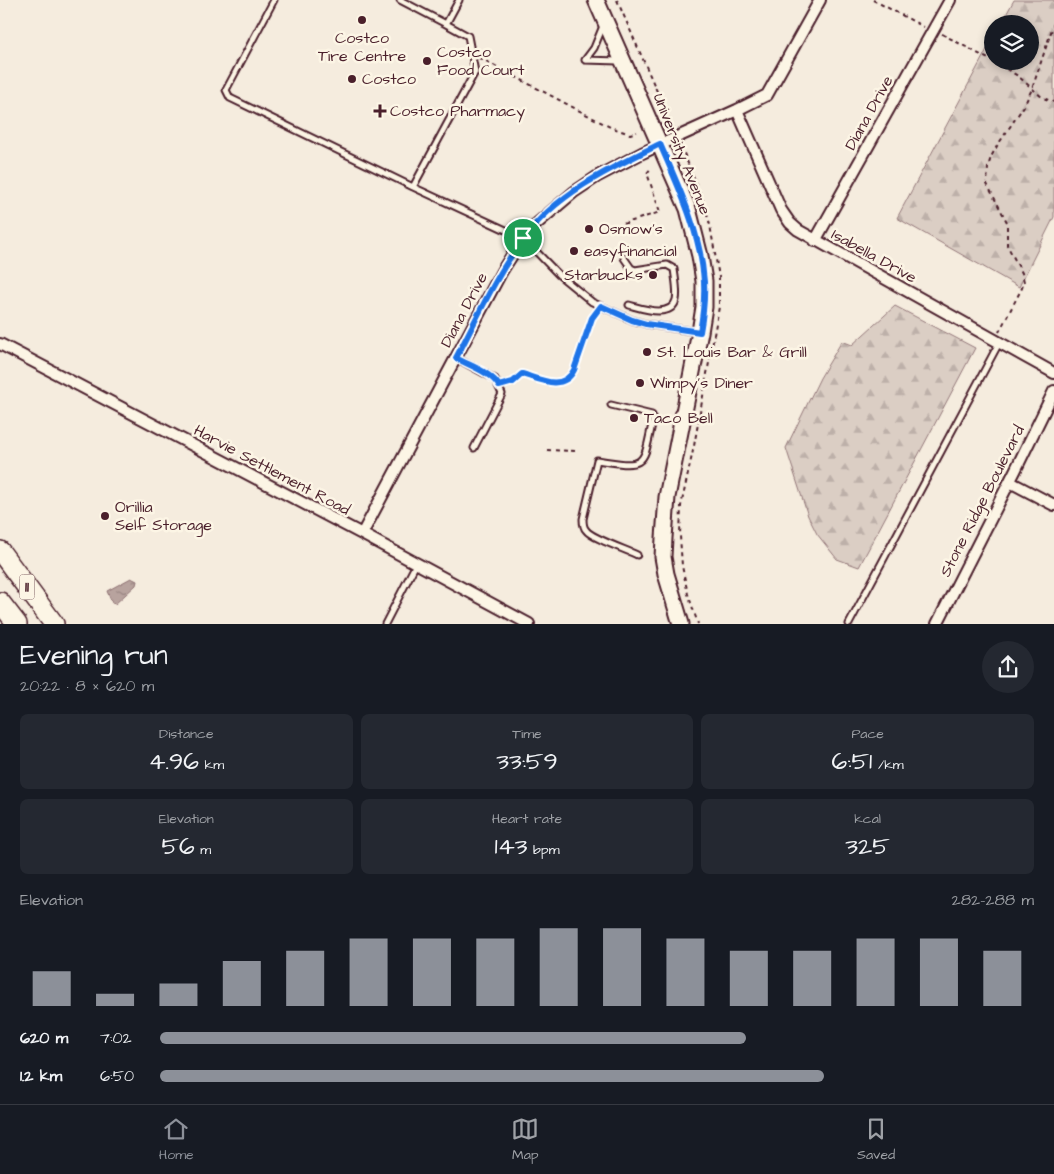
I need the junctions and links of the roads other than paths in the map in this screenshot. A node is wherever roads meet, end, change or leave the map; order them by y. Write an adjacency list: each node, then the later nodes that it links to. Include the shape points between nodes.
1 (274, 0): 12 (lane, via 226,90 230,98)
2 (400, 0): 8 (lane)
3 (459, 0): 8 (lane)
4 (596, 0): 7 (street, University Avenue)
5 (820, 0): 10 (street, Diana Drive, via 767,95)
6 (950, 0): 14 (street, Diana Drive)
7 (605, 21): 9 (street, University Avenue); 9 (lane, via 599,39 585,60)
8 (446, 24): 12 (lane, via 468,36 475,72)
9 (623, 61): 11 (street, University Avenue)
10 (737, 110): 11 (street, Diana Drive); 14 (street, Isabella Drive, via 781,210 790,224)
11 (660, 144): 13 (street, Diana Drive, via 574,192); 17 (street, University Avenue, via 688,209 700,256 704,281)
12 (413, 187): 13 (lane)
13 (523, 238): 17 (lane, via 559,276 601,306 646,324); 20 (street, Diana Drive)
14 (815, 241): 18 (street, Isabella Drive)
15 (624, 258): 16 (lane, via 632,269 667,265 674,269 676,299 672,306 657,311)
16 (629, 306)
17 (700, 332): 36 (street, University Avenue, via 668,498 664,538 666,574)
18 (997, 342): 21 (street, Isabella Drive); 37 (lane)
19 (0, 344): 27 (street, Harvie Settlement Road)
20 (456, 358): 24 (lane, via 494,379 502,394); 27 (street, Diana Drive)
21 (1054, 373)
22 (1054, 391): 25 (street, Stone Ridge Boulevard)
23 (611, 405): 29 (lane, via 652,414 645,457 632,465 597,460 583,518 584,529)
24 (474, 448)
25 (1010, 482): 26 (street); 38 (street, Stone Ridge Boulevard)
26 (1054, 505)
27 (362, 534): 30 (street, Harvie Settlement Road)
28 (0, 551): 33 (highway, 11)
29 (637, 554)
30 (417, 563): 34 (lane); 35 (street, Harvie Settlement Road)
31 (0, 602): 32 (highway, 11)
32 (17, 624)
33 (54, 624)
34 (385, 624)
35 (529, 624)
36 (681, 624)
37 (849, 624)
38 (937, 624)

